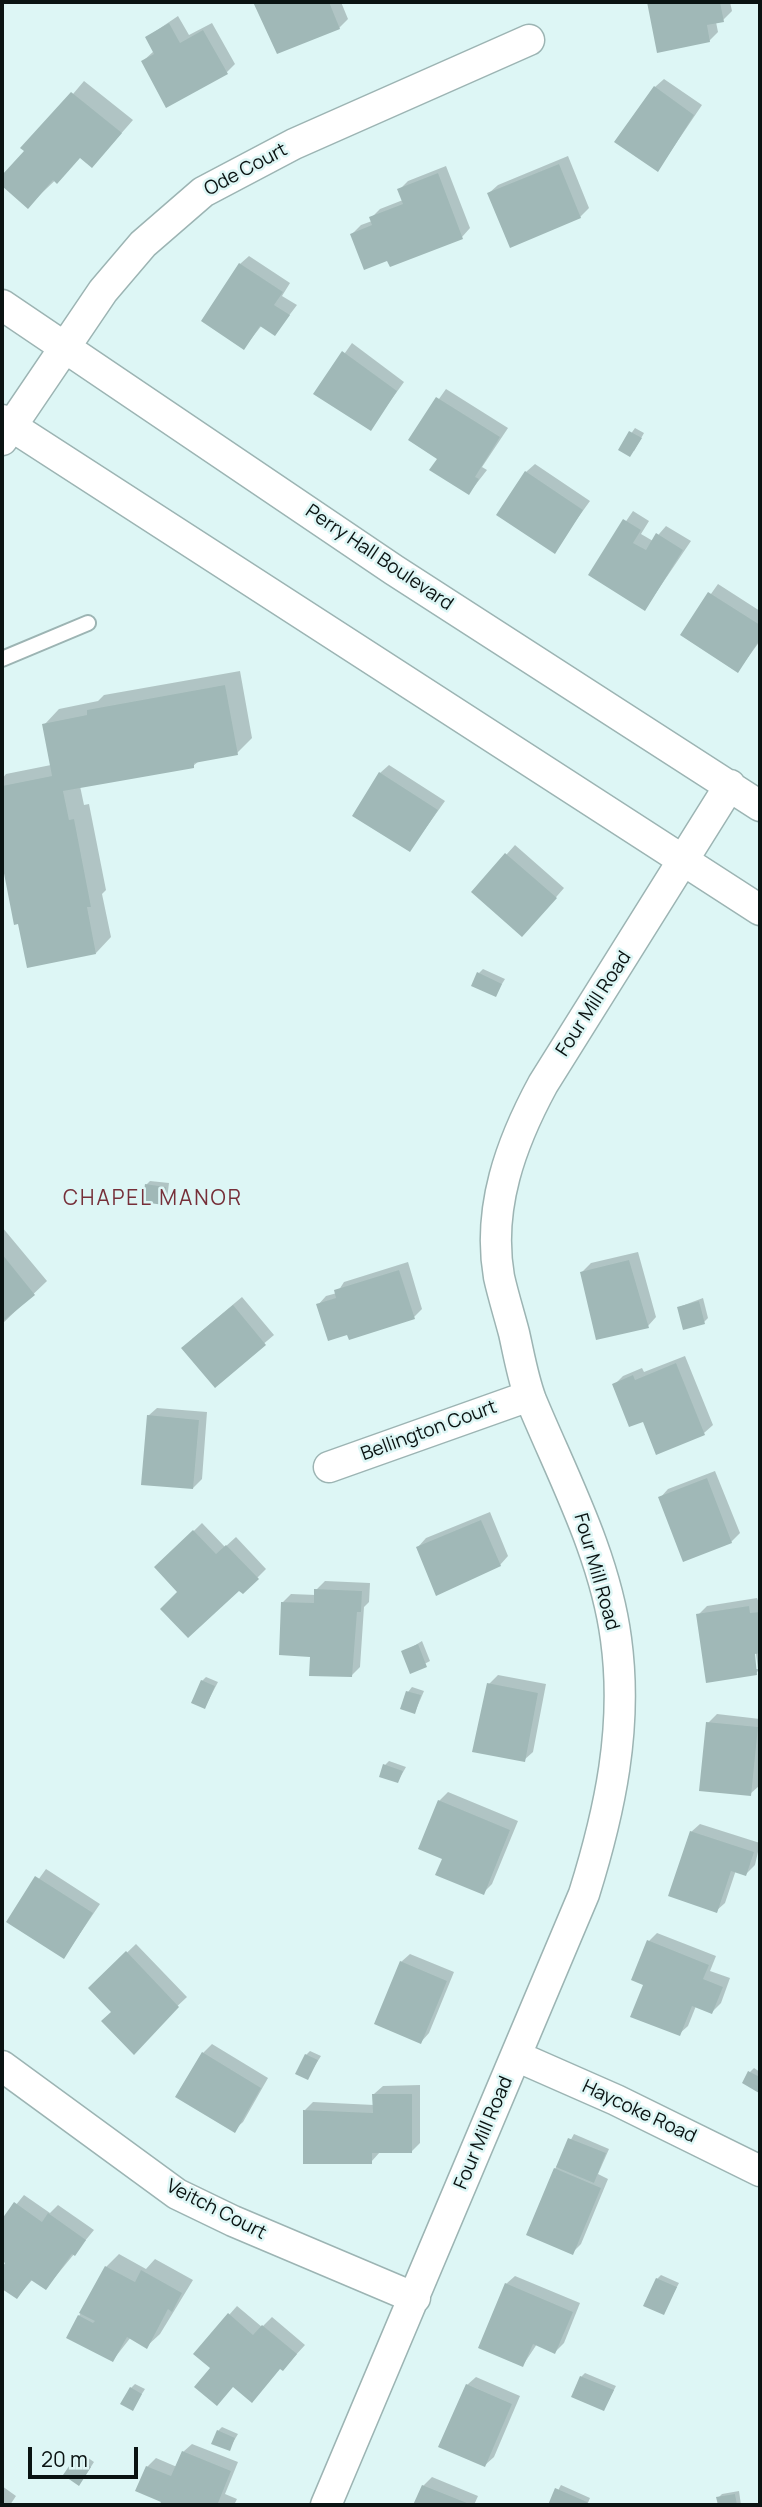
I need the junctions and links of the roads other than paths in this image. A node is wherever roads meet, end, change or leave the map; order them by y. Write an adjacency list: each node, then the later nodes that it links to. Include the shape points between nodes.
1 (529, 40): 3 (street, Ode Court, via 294,144 203,192 143,244 103,290)
2 (2, 305): 3 (street, Perry Hall Boulevard)
3 (65, 347): 4 (street, Ode Court); 7 (street, Perry Hall Boulevard, via 394,570)
4 (5, 429): 9 (street)
5 (88, 623): 6 (lane)
6 (2, 659)
7 (730, 785): 8 (street, Perry Hall Boulevard); 9 (street, Four Mill Road)
8 (760, 806)
9 (683, 859): 10 (street); 11 (street, Four Mill Road, via 542,1084 517,1132 509,1159 497,1221 499,1275)
10 (760, 910)
11 (529, 1396): 12 (street, Bellington Court); 13 (street, Four Mill Road, via 577,1506 607,1594 616,1637 620,1728 604,1830 584,1894)
12 (329, 1467)
13 (516, 2056): 15 (street, Haycoke Road, via 616,2099); 16 (street, Four Mill Road)
14 (2, 2066): 16 (street, Veitch Court, via 177,2194)
15 (760, 2171)
16 (415, 2298): 17 (street, Four Mill Road)
17 (326, 2505)

